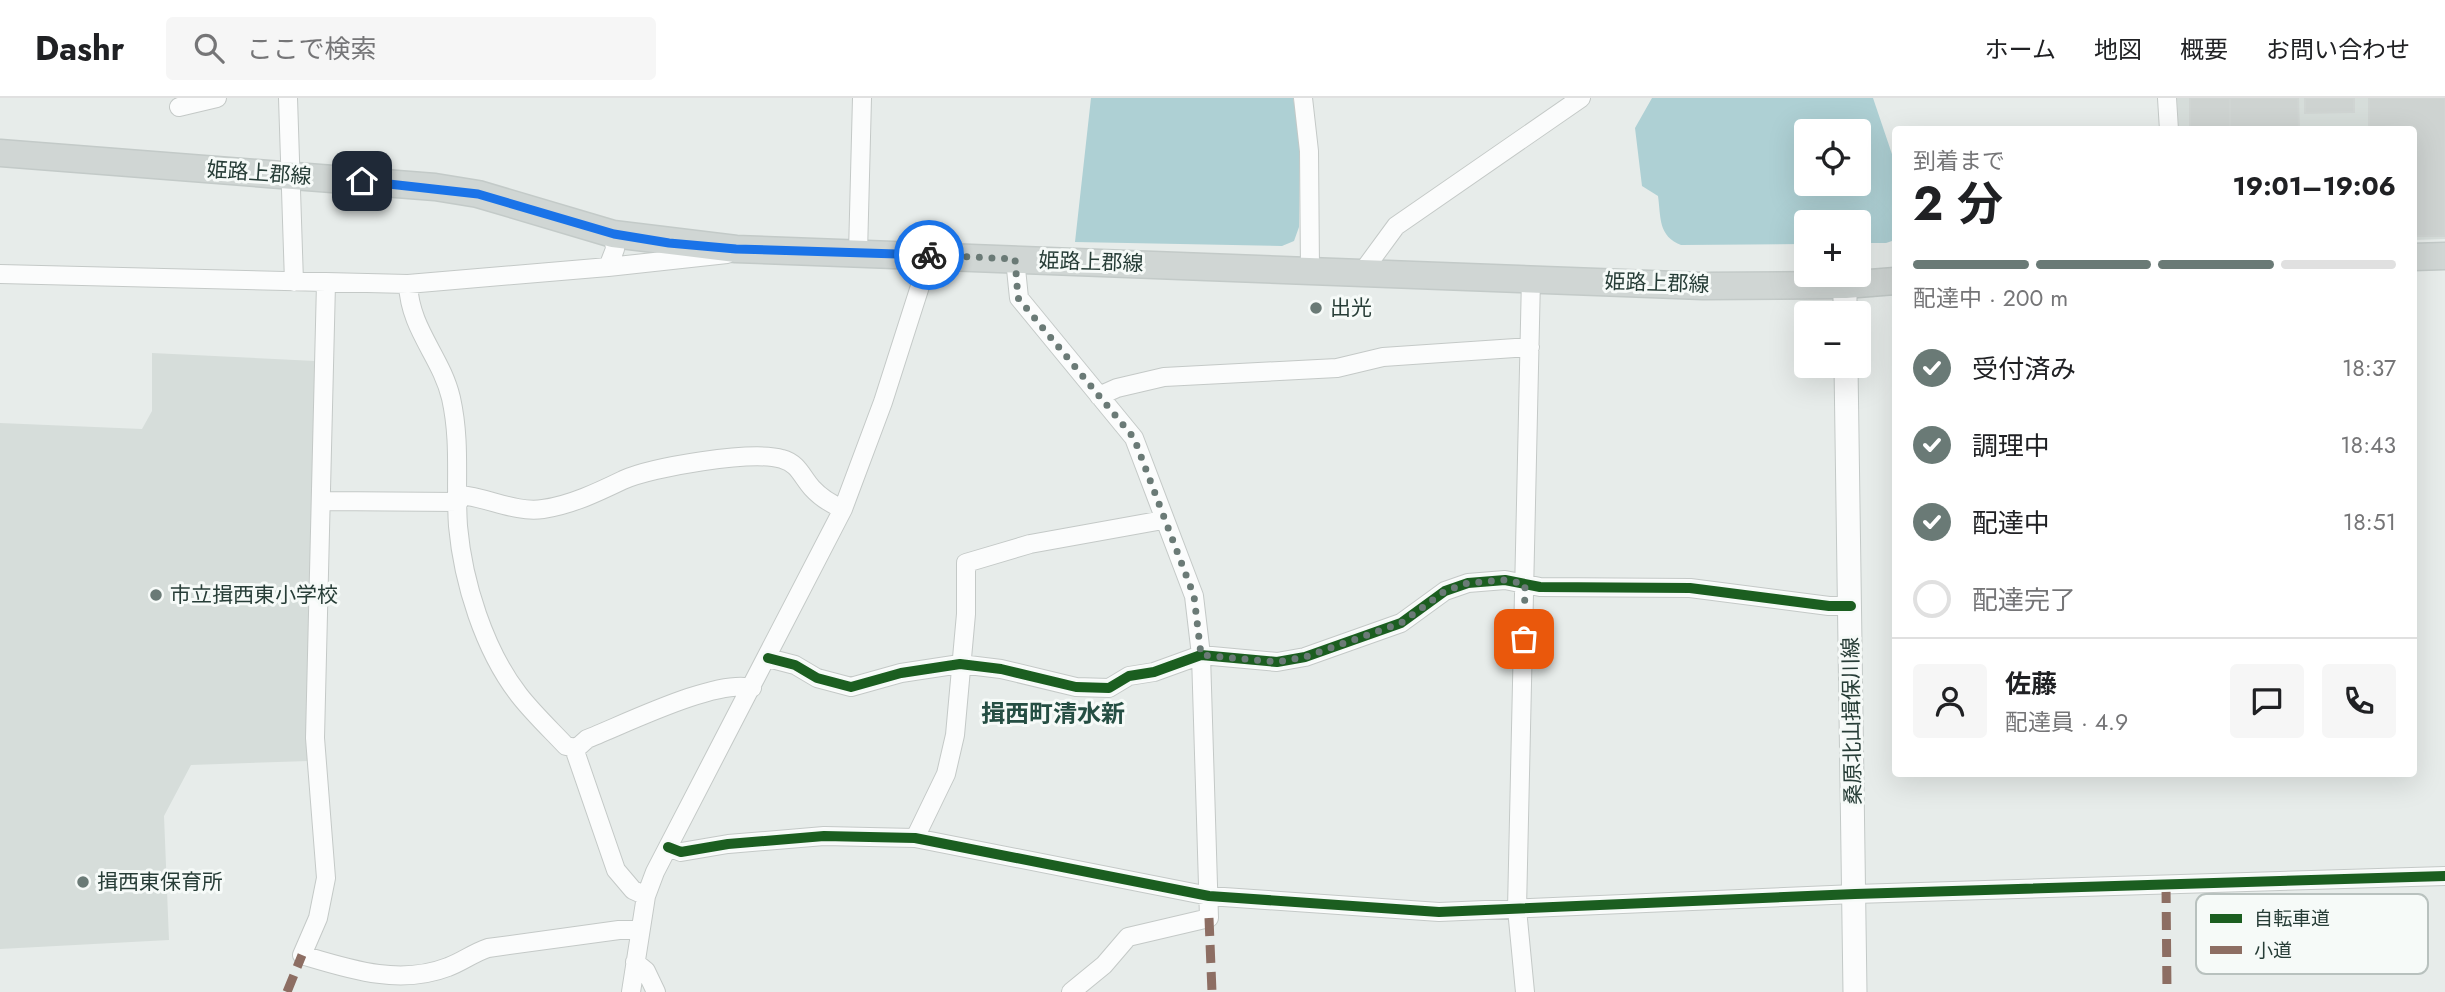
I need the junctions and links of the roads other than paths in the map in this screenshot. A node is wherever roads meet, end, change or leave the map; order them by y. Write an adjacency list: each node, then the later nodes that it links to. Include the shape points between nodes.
1 (217, 98): 7 (street)
2 (288, 98): 10 (street)
3 (862, 98): 13 (street)
4 (1303, 98): 19 (street, via 1310,151)
5 (1581, 98): 20 (street, via 1396,226)
6 (2167, 98): 8 (street)
7 (190, 103)
8 (2169, 126)
9 (0, 153): 10 (main road, 姫路上郡線)
10 (290, 175): 11 (main road, 姫路上郡線, via 478,194); 24 (street)
11 (614, 234): 12 (main road, 姫路上郡線); 18 (street, via 615,249)
12 (736, 249): 13 (main road, 姫路上郡線); 18 (street, via 722,257)
13 (859, 253): 14 (main road, 姫路上郡線)
14 (930, 255): 17 (main road, 姫路上郡線); 34 (street)
15 (2445, 256): 16 (main road)
16 (2417, 257)
17 (1015, 259): 19 (main road, 姫路上郡線); 31 (street, via 1018,298)
18 (608, 267): 27 (street)
19 (1310, 269): 20 (main road, 姫路上郡線)
20 (1363, 271): 22 (main road, 姫路上郡線)
21 (0, 274): 24 (street)
22 (1531, 278): 28 (main road, 姫路上郡線); 29 (street)
23 (1892, 281): 26 (main road, 姫路上郡線)
24 (293, 282): 25 (street)
25 (326, 283): 27 (street); 33 (street)
26 (1871, 283)
27 (408, 284): 32 (street, via 414,320 450,397 459,458)
28 (1794, 285)
29 (1530, 346): 31 (street, via 1383,357 1337,368 1164,377); 36 (street)
30 (1846, 378): 37 (main road, 桑原北山揖保川線)
31 (1099, 396): 35 (street, via 1134,438)
32 (459, 499): 33 (street); 34 (street, via 476,496 521,510 544,509 602,492 640,474 722,459 764,457 796,466 827,502); 42 (street, via 464,564 488,641 518,694 566,746)
33 (322, 501): 50 (street, via 316,738 326,877 318,918 302,955 382,976 449,967 488,948)
34 (843, 509): 39 (street)
35 (1163, 520): 38 (street, via 1194,596); 40 (street, via 1030,544 966,564 967,614)
36 (1525, 584): 37 (street, via 1690,588); 38 (street, via 1505,580 1468,583 1445,591 1401,623 1305,657 1277,662); 49 (street)
37 (1851, 606): 46 (main road, 桑原北山揖保川線)
38 (1201, 655): 40 (street, via 1129,676 1109,688 1076,687); 48 (street)
39 (768, 658): 40 (street, via 851,687); 41 (street)
40 (960, 664): 43 (street, via 955,735 946,774)
41 (752, 688): 42 (street, via 742,685 683,700); 44 (street)
42 (577, 747): 47 (street, via 616,870 633,890)
43 (915, 838): 44 (street, via 824,836 681,852); 48 (street)
44 (668, 847): 47 (street)
45 (2445, 876): 46 (street)
46 (1855, 894): 49 (street); 56 (main road, 桑原北山揖保川線)
47 (646, 896): 50 (street)
48 (1209, 896): 49 (street, via 1438,912); 54 (street, via 1209,918 1128,937)
49 (1517, 909): 55 (street)
50 (639, 930): 51 (street)
51 (635, 962): 52 (street); 53 (street, via 646,971)
52 (631, 992)
53 (656, 992)
54 (1071, 992)
55 (1525, 992)
56 (1856, 992)

